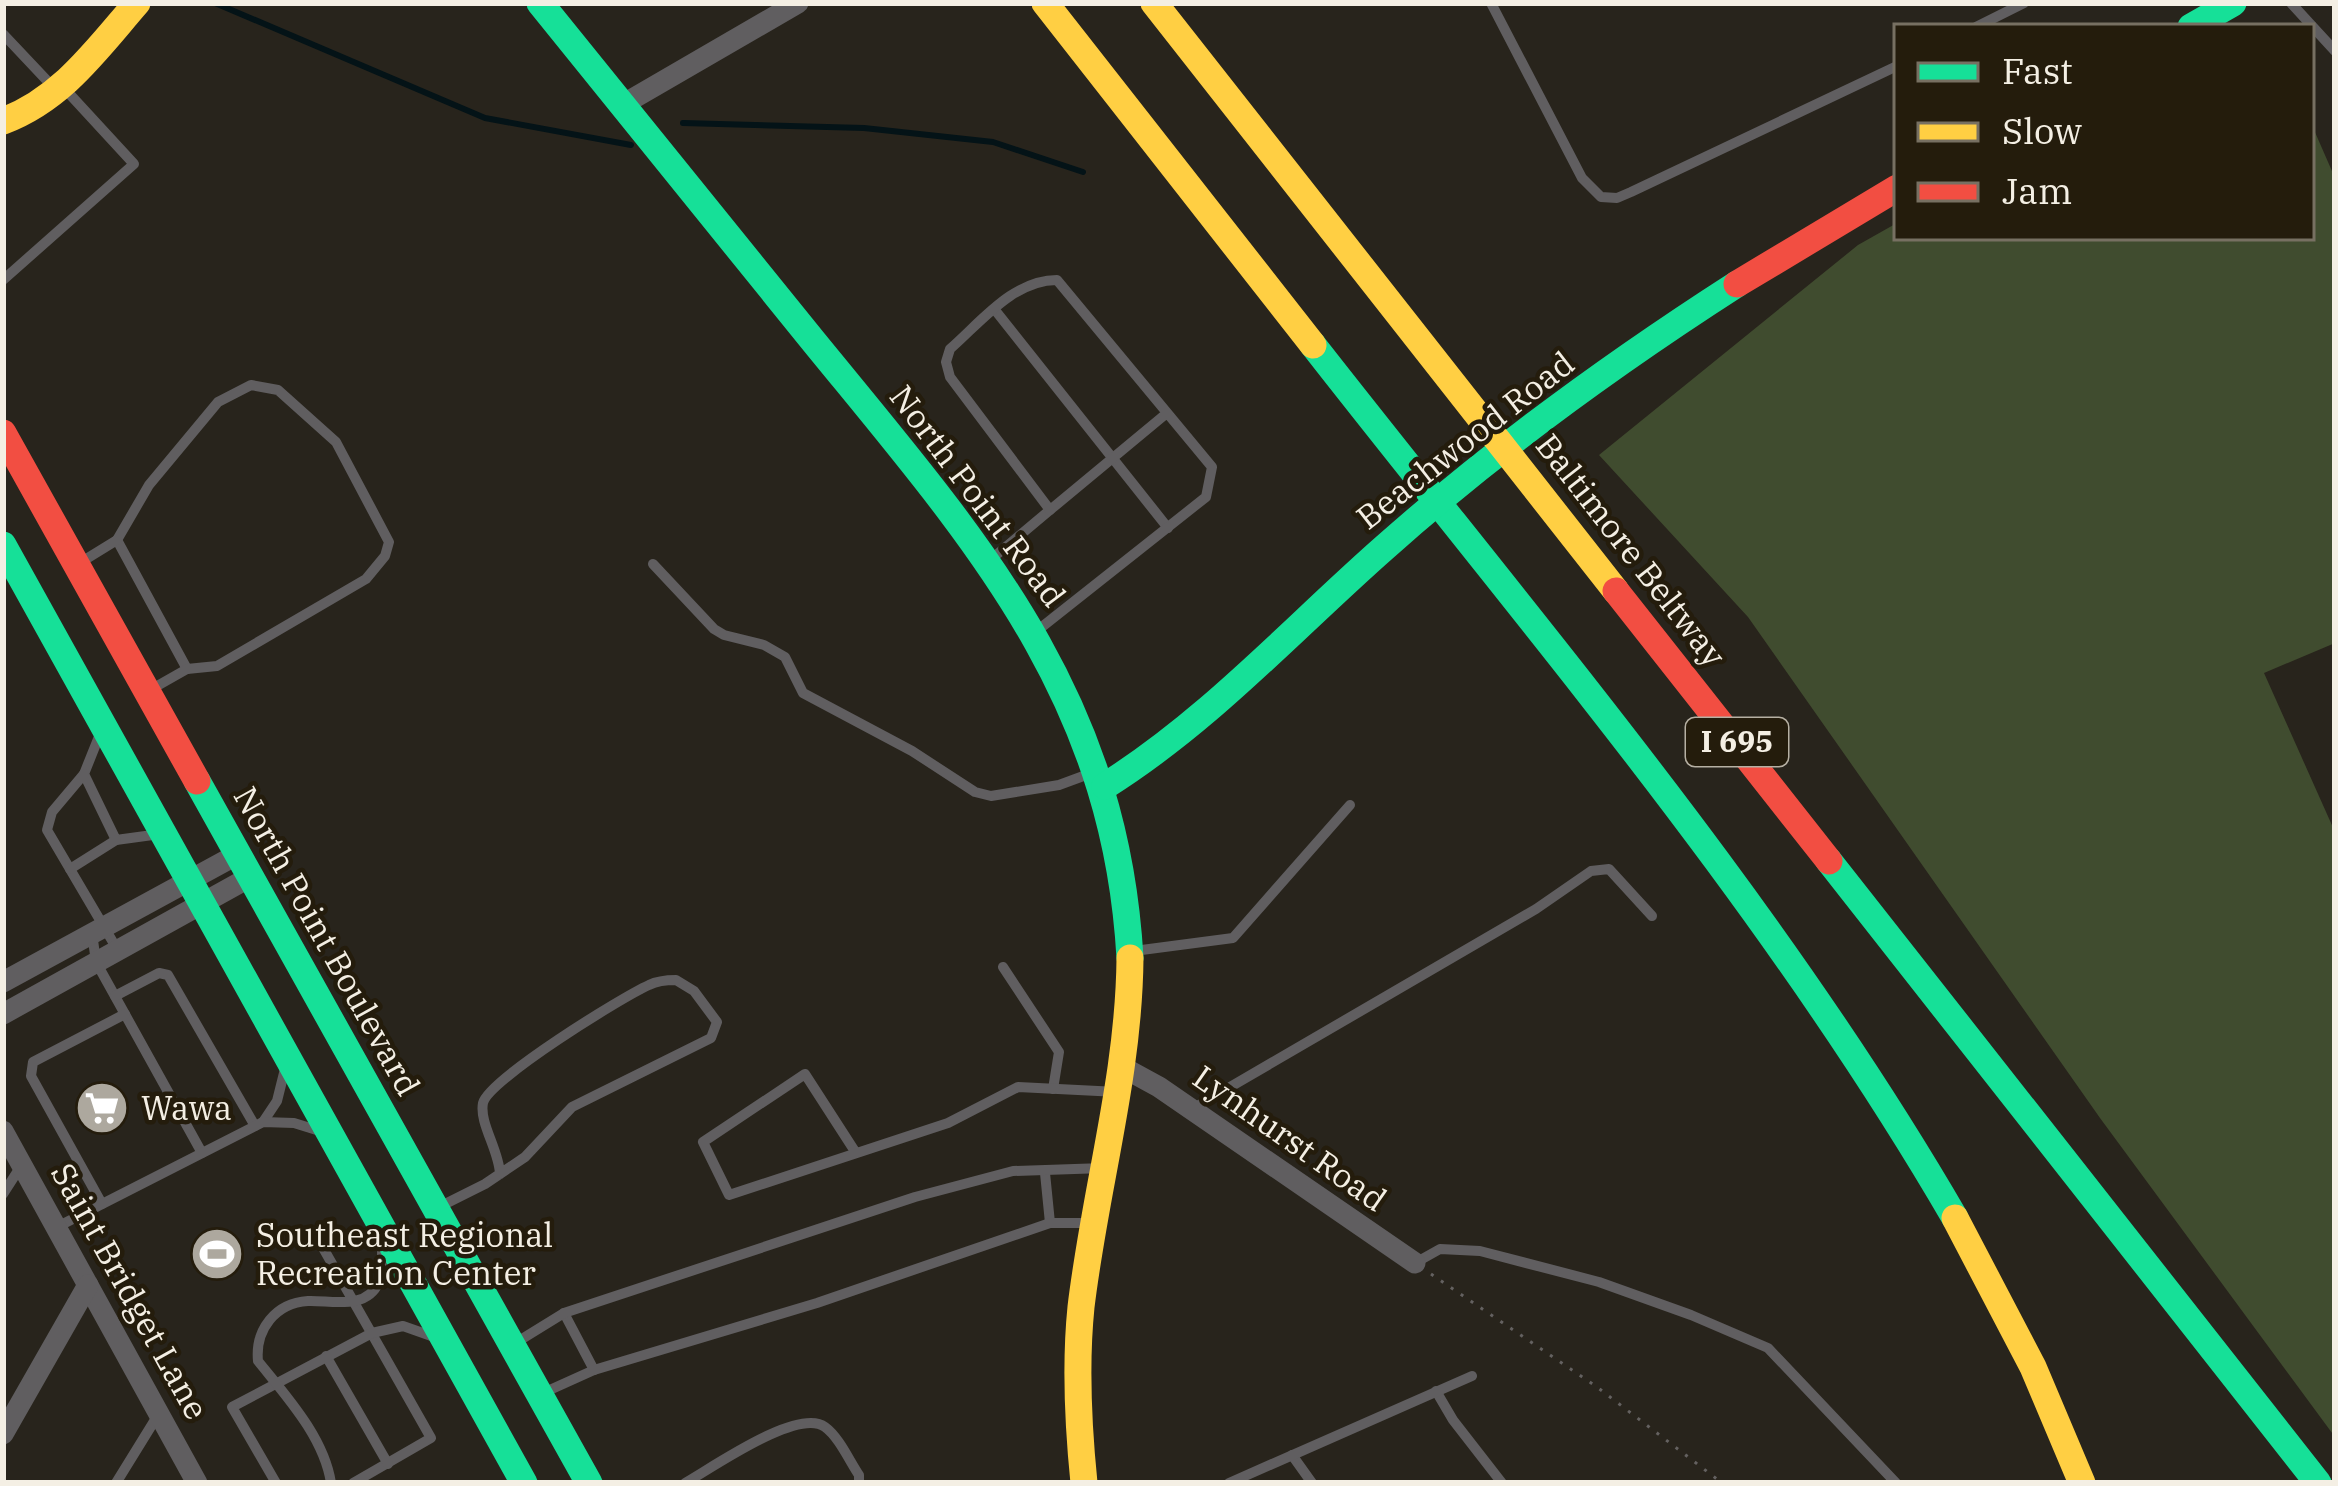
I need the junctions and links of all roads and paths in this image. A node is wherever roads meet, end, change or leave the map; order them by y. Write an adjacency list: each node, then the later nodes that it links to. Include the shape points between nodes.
1 (137, 3): 15 (main road)
2 (540, 3): 16 (main road, North Point Road)
3 (798, 3): 16 (street)
4 (1045, 3): 106 (main road, I 695, via 1789,955 1931,1174)
5 (1154, 3): 107 (main road, Baltimore Beltway / I 695)
6 (1491, 3): 14 (lane, via 1582,178 1600,197 1631,192)
7 (2024, 3): 9 (lane)
8 (2233, 3): 10 (main road)
9 (1982, 24)
10 (2196, 24)
11 (2314, 28): 13 (lane)
12 (5, 40): 15 (lane)
13 (2335, 51)
14 (1894, 67)
15 (58, 88): 17 (main road, via 34,110); 19 (lane, via 134,164)
16 (622, 105): 28 (main road, North Point Road)
17 (3, 121)
18 (1894, 190): 36 (main road, Beachwood Road, via 1758,270 1555,411 1390,542 1166,746)
19 (3, 280)
20 (995, 310): 21 (lane, via 1017,290 1057,280); 23 (lane); 24 (lane, via 950,349 950,377)
21 (1167, 413): 23 (lane); 25 (lane, via 1212,467 1206,497)
22 (3, 433): 30 (main road, North Point Boulevard)
23 (1114, 458): 24 (lane); 25 (lane)
24 (1051, 510): 28 (lane)
25 (1168, 528): 31 (lane)
26 (117, 539): 30 (lane); 32 (lane); 32 (lane, via 149,485 218,402 251,386 278,390 336,442 389,542 385,556 365,579 217,666)
27 (3, 545): 34 (main road)
28 (989, 561): 31 (main road, North Point Road)
29 (653, 564): 36 (lane, via 714,628 785,657 803,693 975,792)
30 (76, 565): 33 (main road, North Point Boulevard)
31 (1035, 632): 36 (main road, North Point Road)
32 (187, 669): 33 (lane)
33 (147, 692): 40 (main road, North Point Boulevard)
34 (104, 725): 35 (lane); 38 (main road)
35 (84, 774): 39 (lane); 41 (lane, via 47,830)
36 (1102, 778): 46 (main road, North Point Road, via 1121,858)
37 (1349, 806): 46 (lane, via 1232,938)
38 (164, 833): 39 (lane); 42 (main road)
39 (116, 840): 41 (lane)
40 (244, 866): 42 (street); 68 (main road, North Point Boulevard)
41 (70, 869): 44 (lane)
42 (196, 891): 44 (street); 45 (street); 53 (main road)
43 (1652, 916): 56 (lane, via 1609,869 1591,872)
44 (98, 930): 45 (lane); 47 (lane); 49 (street)
45 (118, 950): 47 (street)
46 (1130, 952): 54 (main road, North Point Road)
47 (96, 962): 50 (lane); 51 (street)
48 (1003, 967): 55 (lane, via 1059,1052)
49 (3, 982)
50 (115, 996): 52 (lane); 57 (lane, via 168,975)
51 (3, 1014)
52 (125, 1014): 60 (lane); 67 (lane, via 31,1068)
53 (288, 1056): 57 (lane, via 277,1101); 59 (main road)
54 (1124, 1081): 55 (lane); 56 (street, Lynhurst Road); 63 (main road, North Point Road)
55 (1053, 1089): 61 (lane, via 1018,1087 948,1123)
56 (1191, 1110): 74 (street, Lynhurst Road)
57 (259, 1124): 59 (lane, via 294,1123); 60 (lane)
58 (3, 1130): 62 (street, Saint Bridget Lane)
59 (332, 1135): 72 (main road)
60 (202, 1153): 67 (lane)
61 (856, 1153): 61 (lane, via 729,1195 704,1142 805,1075)
62 (22, 1163): 66 (lane); 71 (street, Saint Bridget Lane)
63 (1108, 1168): 64 (lane); 70 (main road, North Point Road)
64 (1045, 1173): 69 (lane); 77 (lane, via 1013,1171 915,1197)
65 (500, 1174): 65 (lane, via 572,1107 711,1038 717,1022 694,991 676,980 650,984 488,1090 482,1106); 68 (lane)
66 (3, 1194)
67 (102, 1204): 71 (lane)
68 (436, 1209): 80 (main road, North Point Boulevard)
69 (1050, 1223): 70 (lane); 82 (lane)
70 (1097, 1223): 100 (main road, North Point Road, via 1077,1355)
71 (56, 1227): 75 (street, Saint Bridget Lane)
72 (383, 1231): 76 (lane, via 380,1281); 79 (main road)
73 (318, 1239): 76 (lane)
74 (1415, 1264): 104 (path); 105 (lane, via 1440,1249 1480,1251 1598,1282 1768,1348)
75 (88, 1285): 87 (street, Saint Bridget Lane); 88 (street)
76 (352, 1303): 78 (lane); 84 (lane, via 308,1301 266,1323 258,1360)
77 (564, 1313): 80 (lane); 82 (lane)
78 (372, 1333): 79 (lane, via 403,1326); 81 (lane); 90 (lane, via 431,1438)
79 (447, 1342): 96 (main road)
80 (512, 1345): 86 (main road, North Point Boulevard)
81 (326, 1356): 84 (lane); 90 (lane)
82 (594, 1370): 86 (lane)
83 (1472, 1376): 85 (lane)
84 (276, 1383): 93 (lane, via 232,1407); 94 (lane)
85 (1436, 1391): 89 (lane); 103 (lane)
86 (540, 1395): 97 (main road, North Point Boulevard)
87 (159, 1413): 91 (lane); 92 (street, Saint Bridget Lane)
88 (3, 1434)
89 (1292, 1455): 101 (lane); 102 (lane)
90 (388, 1464): 95 (lane)
91 (116, 1483)
92 (197, 1483)
93 (276, 1483)
94 (332, 1483)
95 (353, 1483)
96 (524, 1483)
97 (589, 1483)
98 (685, 1483): 99 (lane, via 807,1422 825,1427)
99 (860, 1483)
100 (1084, 1483)
101 (1228, 1483)
102 (1312, 1483)
103 (1502, 1483)
104 (1722, 1483)
105 (1896, 1483)
106 (2082, 1483)
107 (2318, 1483)

